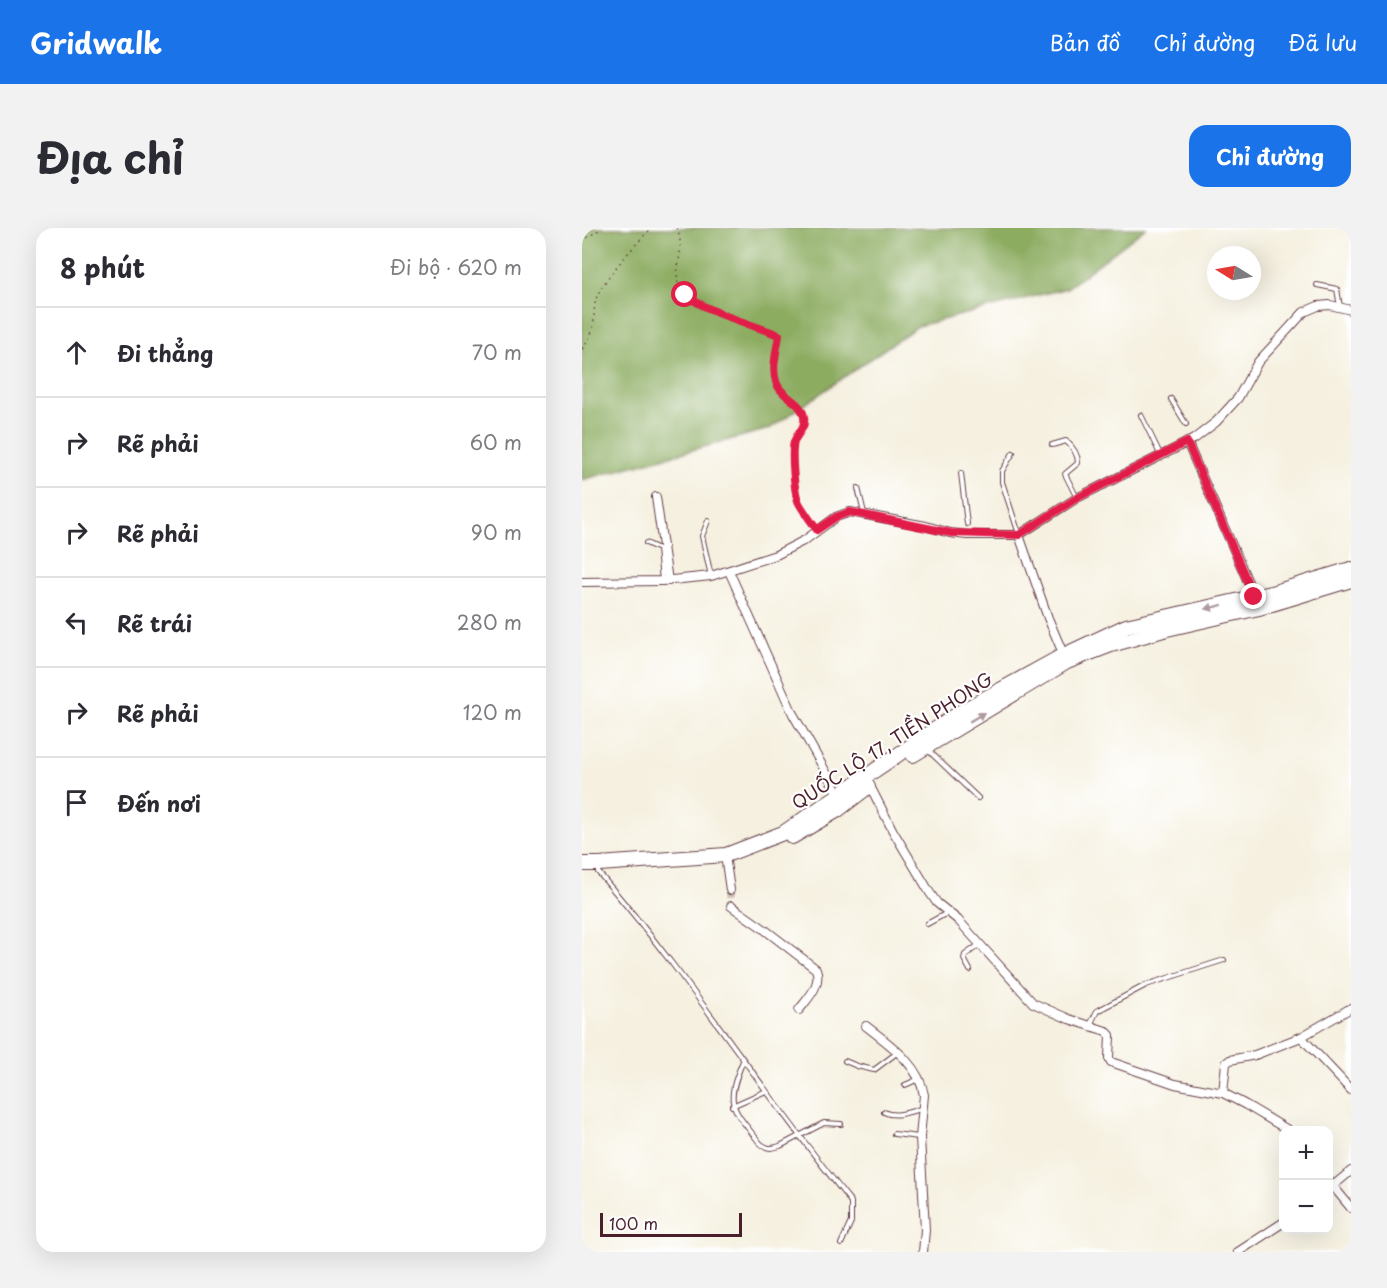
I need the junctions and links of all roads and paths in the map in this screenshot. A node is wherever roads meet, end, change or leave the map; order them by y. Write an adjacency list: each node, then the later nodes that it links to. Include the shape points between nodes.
1 (602, 228): 4 (path)
2 (652, 228): 8 (path, via 598,293 592,334)
3 (677, 228): 23 (path, via 678,283 685,295 725,316 779,335 774,373 778,386 804,414 801,431 794,441 795,488 798,501)
4 (582, 241)
5 (1317, 285): 6 (lane, via 1337,289)
6 (1340, 308): 7 (street); 12 (street, via 1318,306 1304,312 1258,362 1238,398 1216,422)
7 (1351, 310)
8 (582, 349)
9 (1171, 399): 11 (lane)
10 (1141, 415): 15 (lane)
11 (1186, 424)
12 (1191, 438): 15 (street); 32 (street)
13 (1052, 445): 19 (lane, via 1066,441 1073,447 1078,463 1065,474)
14 (1013, 453): 24 (lane, via 1002,471 1002,482)
15 (1161, 455): 19 (street)
16 (961, 473): 22 (lane)
17 (858, 488): 20 (lane)
18 (656, 497): 30 (street)
19 (1077, 498): 24 (street)
20 (864, 514): 23 (street, via 850,512); 24 (street, via 967,532)
21 (708, 521): 28 (lane, via 702,536)
22 (967, 524)
23 (817, 530): 27 (street, via 776,555)
24 (1019, 535): 33 (street)
25 (646, 543): 30 (lane, via 658,549)
26 (1351, 569): 32 (highway, QUỐC LỘ 17, TIỀN PHONG)
27 (729, 571): 28 (street); 37 (street, via 805,739)
28 (711, 576): 30 (street)
29 (1351, 580): 32 (highway, QUỐC LỘ 17, TIỀN PHONG)
30 (665, 581): 31 (street)
31 (582, 582)
32 (1257, 602): 33 (highway, QUỐC LỘ 17, TIỀN PHONG)
33 (1066, 659): 34 (highway, QUỐC LỘ 17, TIỀN PHONG, one-way to 33); 37 (highway, QUỐC LỘ 17, TIỀN PHONG, via 962,711)
34 (925, 748): 35 (highway, QUỐC LỘ 17, TIỀN PHONG); 36 (lane)
35 (870, 786): 37 (highway, QUỐC LỘ 17, TIỀN PHONG); 44 (street, via 930,893)
36 (978, 798)
37 (842, 800): 38 (highway, QUỐC LỘ 17, TIỀN PHONG, via 806,830 746,858); 39 (highway, QUỐC LỘ 17, TIỀN PHONG, via 783,833 726,855)
38 (726, 862): 41 (highway, QUỐC LỘ 17, TIỀN PHONG); 42 (street)
39 (582, 864)
40 (582, 872): 41 (highway, QUỐC LỘ 17, TIỀN PHONG)
41 (598, 872): 55 (lane, via 678,969)
42 (730, 890)
43 (731, 906): 50 (street, via 816,969 816,987)
44 (950, 911): 45 (lane); 46 (street)
45 (927, 924)
46 (980, 945): 48 (lane, via 965,955); 52 (street, via 1034,1003)
47 (1224, 960): 52 (lane, via 1146,985 1097,1011)
48 (970, 970)
49 (1351, 1008): 53 (street)
50 (799, 1010)
51 (866, 1026): 54 (street)
52 (1089, 1026): 61 (street, via 1110,1035 1111,1062 1174,1084)
53 (1300, 1037): 59 (street); 61 (street, via 1256,1055 1230,1060 1226,1063)
54 (898, 1051): 56 (lane, via 874,1070); 57 (street)
55 (744, 1060): 60 (lane); 62 (lane, via 734,1083)
56 (845, 1060)
57 (920, 1079): 58 (lane); 63 (street)
58 (905, 1085)
59 (1351, 1090)
60 (766, 1091): 62 (lane); 68 (lane)
61 (1223, 1093): 66 (street)
62 (732, 1106): 68 (lane, via 766,1148)
63 (922, 1109): 64 (lane, via 898,1115); 69 (street)
64 (884, 1112)
65 (841, 1124): 68 (lane, via 824,1123)
66 (1280, 1126)
67 (894, 1134): 69 (lane)
68 (799, 1137): 75 (lane, via 851,1202 851,1222)
69 (920, 1137): 76 (street)
70 (1351, 1171): 71 (street)
71 (1333, 1184)
72 (1333, 1189): 73 (street)
73 (1351, 1208)
74 (1279, 1225): 77 (street)
75 (841, 1244)
76 (923, 1252)
77 (1238, 1252)

